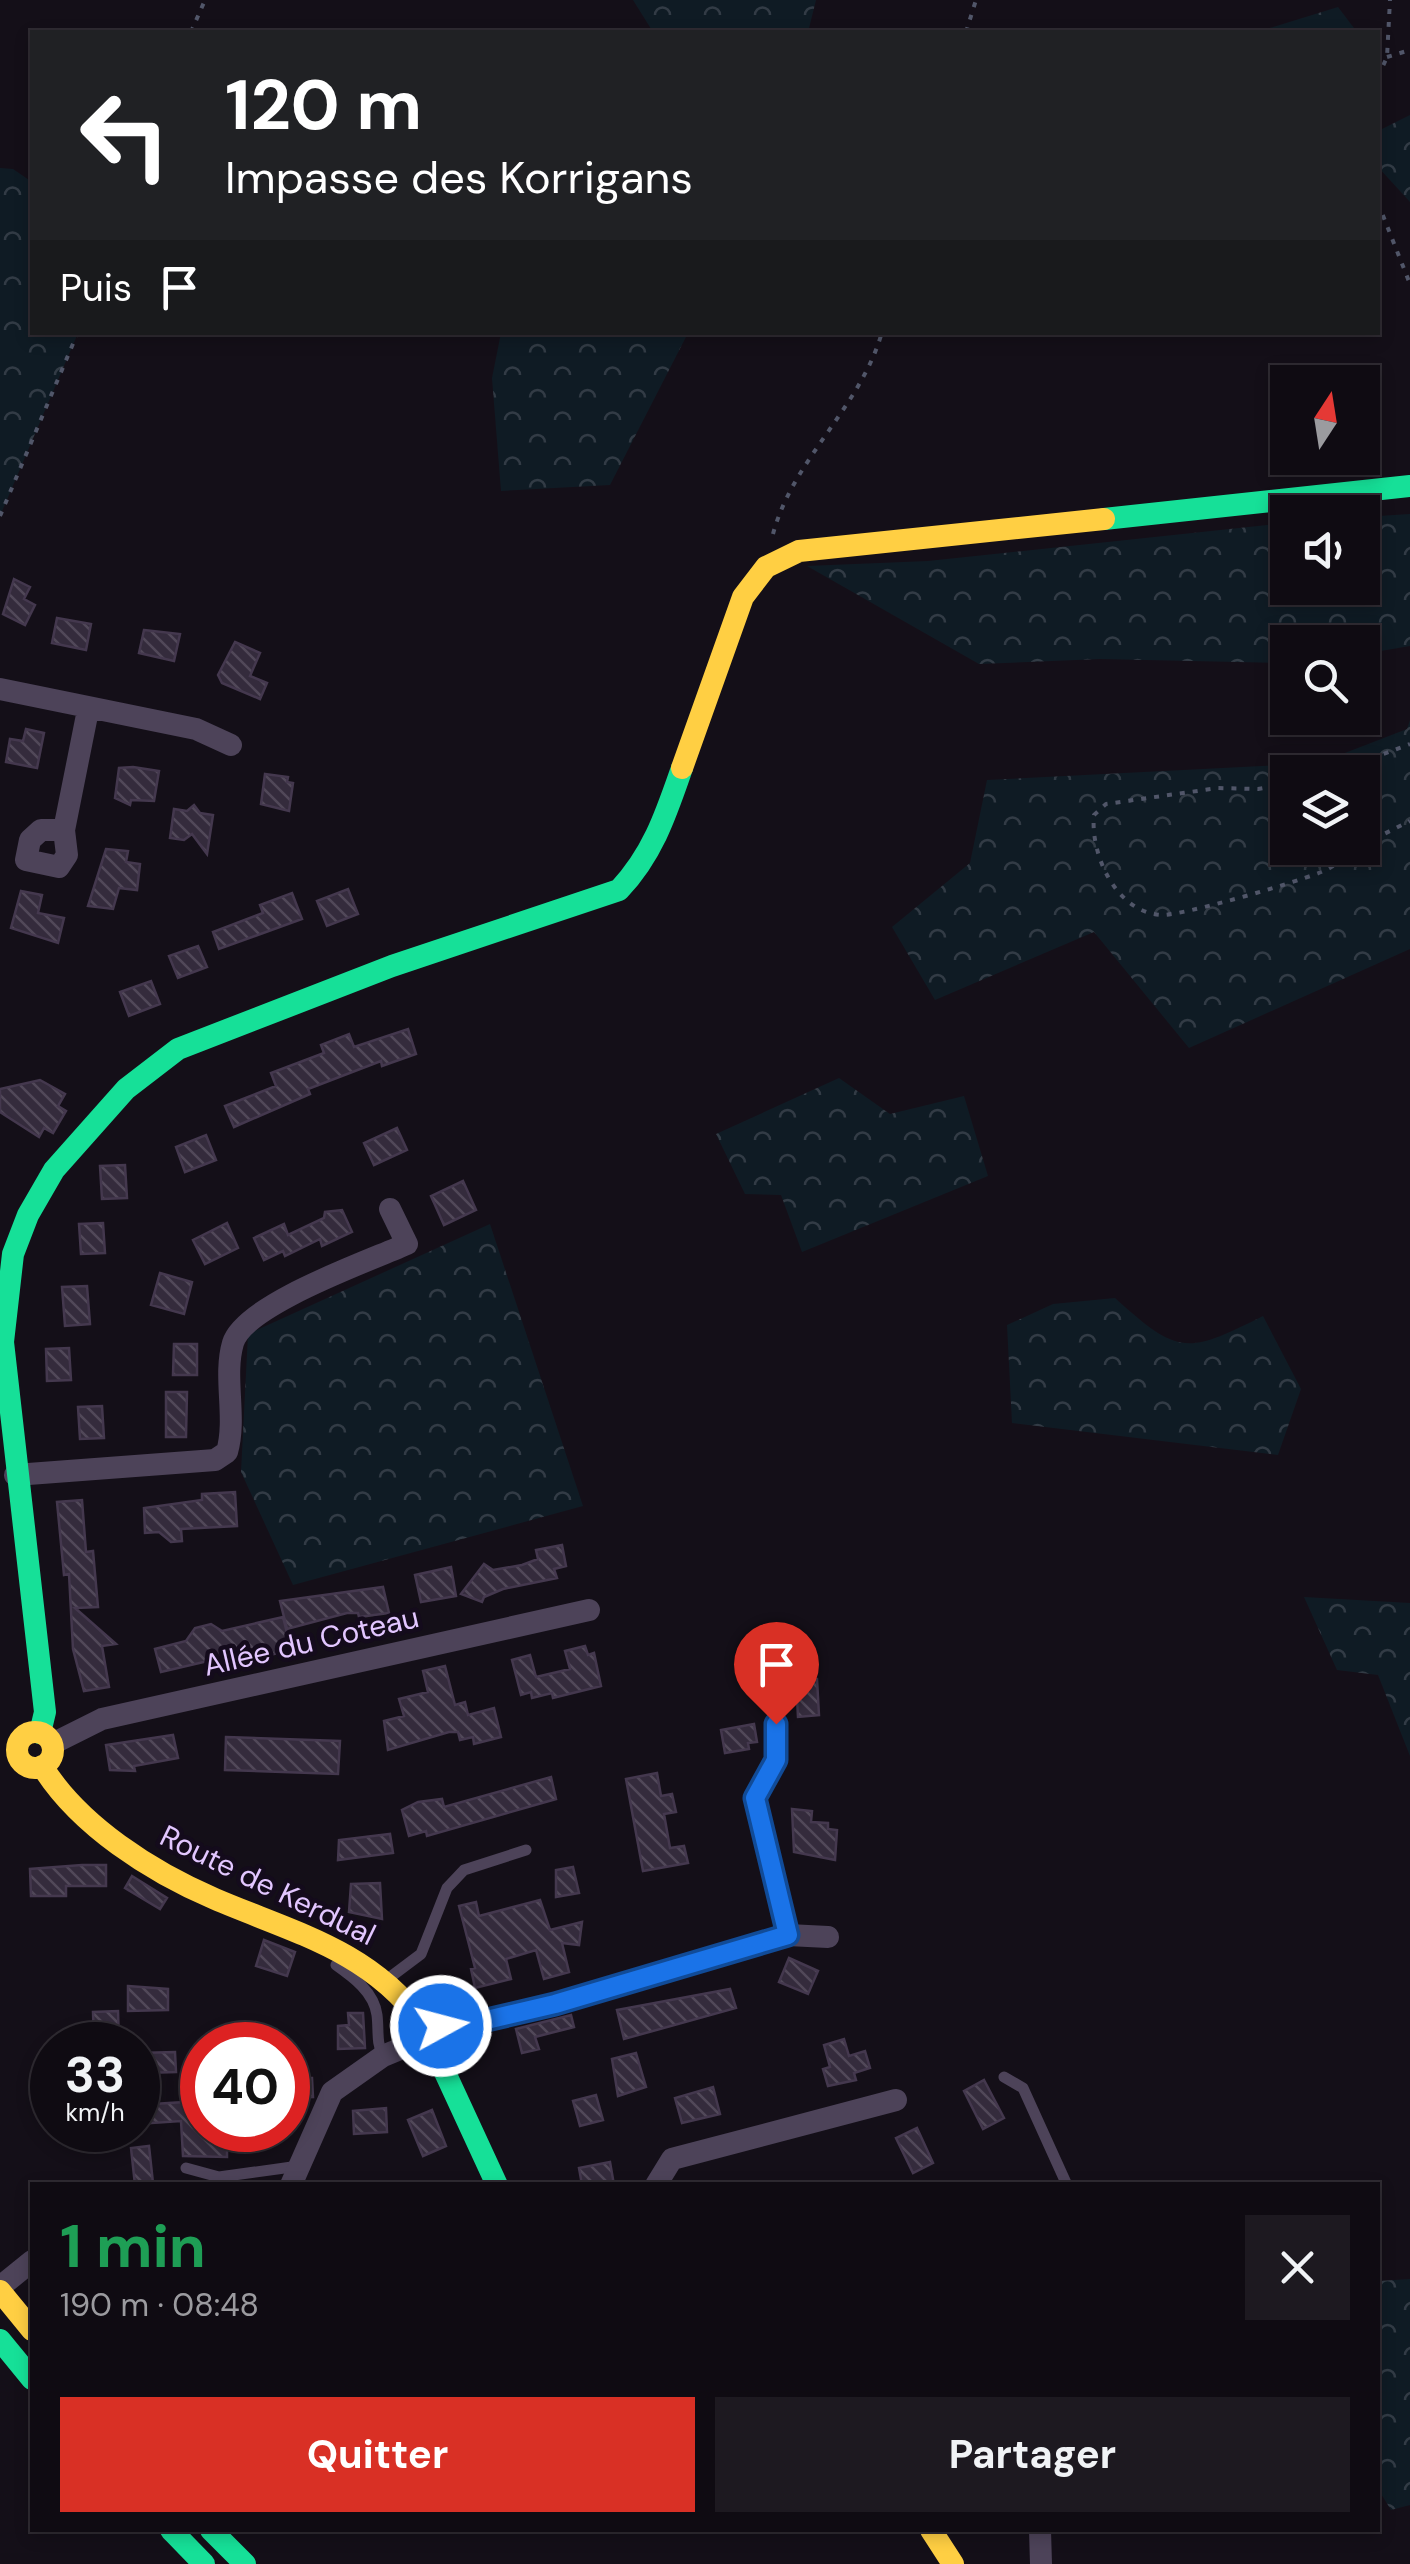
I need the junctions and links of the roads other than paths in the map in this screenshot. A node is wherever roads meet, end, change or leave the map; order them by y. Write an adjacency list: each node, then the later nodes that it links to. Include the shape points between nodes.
1 (1410, 486): 7 (main road, via 800,551 770,561 743,597 658,836 620,890 392,966 178,1049 126,1089 54,1170 28,1214 5,1299)
2 (0, 689): 3 (street)
3 (88, 710): 4 (street, via 196,729); 5 (street)
4 (232, 744)
5 (64, 830)
6 (390, 1209): 7 (street, via 407,1244 270,1306 242,1327 232,1345 227,1452 215,1460)
7 (15, 1475): 10 (main road, via 46,1712)
8 (588, 1610): 10 (street, Allée du Coteau, via 102,1720)
9 (776, 1724): 12 (street, via 776,1760 755,1798)
10 (31, 1743): 14 (main road, Route de Kerdual, via 49,1779 104,1833 182,1884)
11 (526, 1850): 15 (lane, via 464,1870 447,1888 421,1954)
12 (788, 1935): 13 (street); 17 (street)
13 (828, 1937)
14 (334, 1949): 15 (main road, Route de Kerdual); 19 (lane, via 331,1962 358,1980 376,2010)
15 (388, 1978): 16 (main road, Route de Kerdual)
16 (421, 2021): 17 (main road, via 432,2020); 18 (main road)
17 (440, 2042): 18 (main road, via 420,2052); 24 (main road)
18 (412, 2044): 19 (street)
19 (383, 2056): 23 (street, via 332,2092)
20 (1004, 2076): 26 (lane, via 1023,2088)
21 (896, 2100): 25 (street, via 672,2160)
22 (186, 2168): 23 (lane, via 219,2177)
23 (295, 2176)
24 (496, 2182)
25 (658, 2182)
26 (1066, 2182)
27 (30, 2263): 28 (street)
28 (0, 2289): 29 (main road)
29 (30, 2327)
30 (0, 2340): 31 (main road)
31 (30, 2377)
32 (173, 2532): 36 (main road)
33 (213, 2532): 37 (main road)
34 (933, 2532): 38 (main road)
35 (1040, 2532): 39 (street)
36 (204, 2564)
37 (245, 2564)
38 (953, 2564)
39 (1041, 2564)

